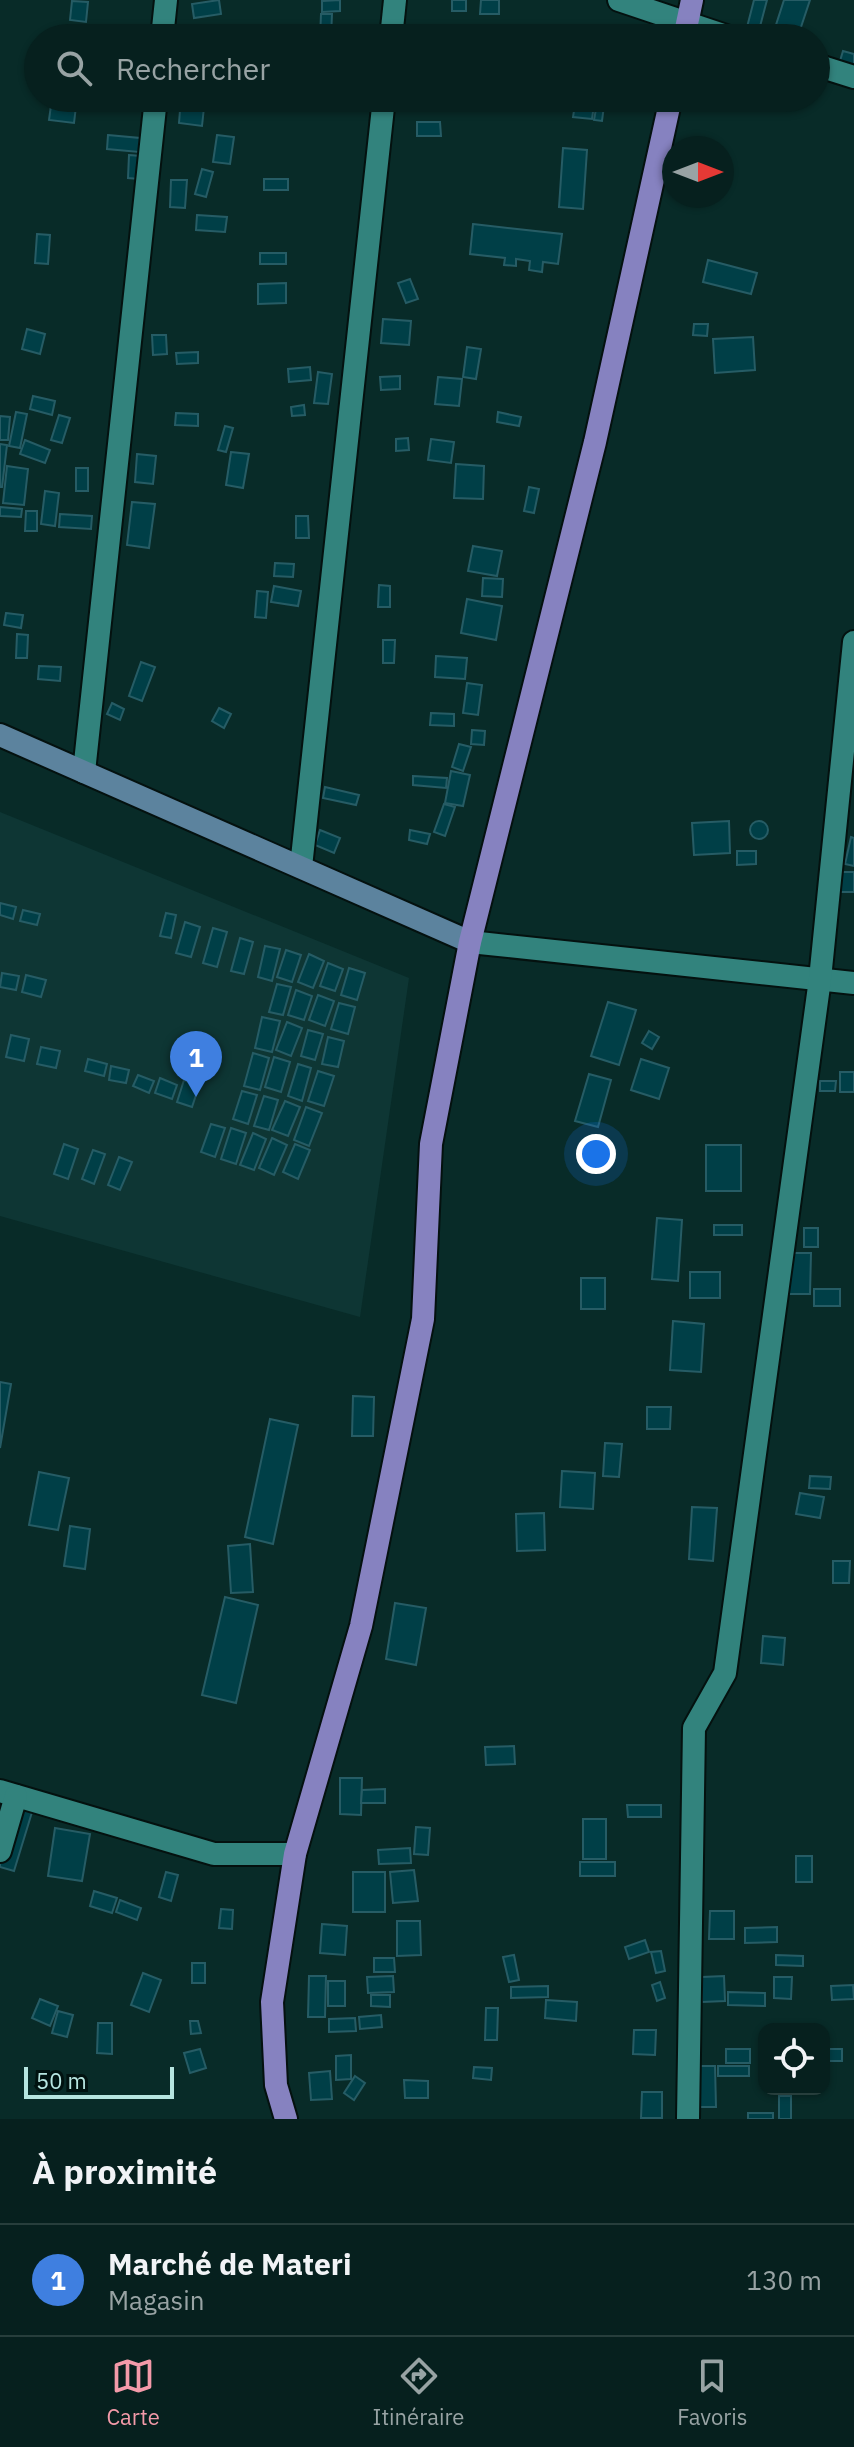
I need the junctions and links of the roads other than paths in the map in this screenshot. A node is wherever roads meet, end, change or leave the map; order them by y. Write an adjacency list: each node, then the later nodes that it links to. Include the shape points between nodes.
1 (166, 0): 5 (street)
2 (395, 0): 6 (street)
3 (619, 0): 7 (street)
4 (692, 0): 8 (main road)
5 (163, 24)
6 (392, 24)
7 (671, 24)
8 (687, 24)
9 (830, 69): 10 (street)
10 (854, 77)
11 (155, 112): 16 (street)
12 (382, 112): 17 (street)
13 (668, 112): 18 (main road, via 595,442)
14 (854, 642): 19 (street)
15 (0, 735): 16 (main road)
16 (84, 772): 17 (main road)
17 (301, 867): 18 (main road)
18 (470, 942): 19 (street); 23 (main road, via 431,1144 423,1319 361,1626)
19 (820, 979): 20 (street); 25 (street, via 725,1673 694,1728)
20 (854, 983)
21 (8, 1793): 22 (street); 23 (street, via 214,1854)
22 (0, 1851)
23 (295, 1854): 24 (main road, via 272,2002 276,2085)
24 (286, 2119)
25 (688, 2119)

